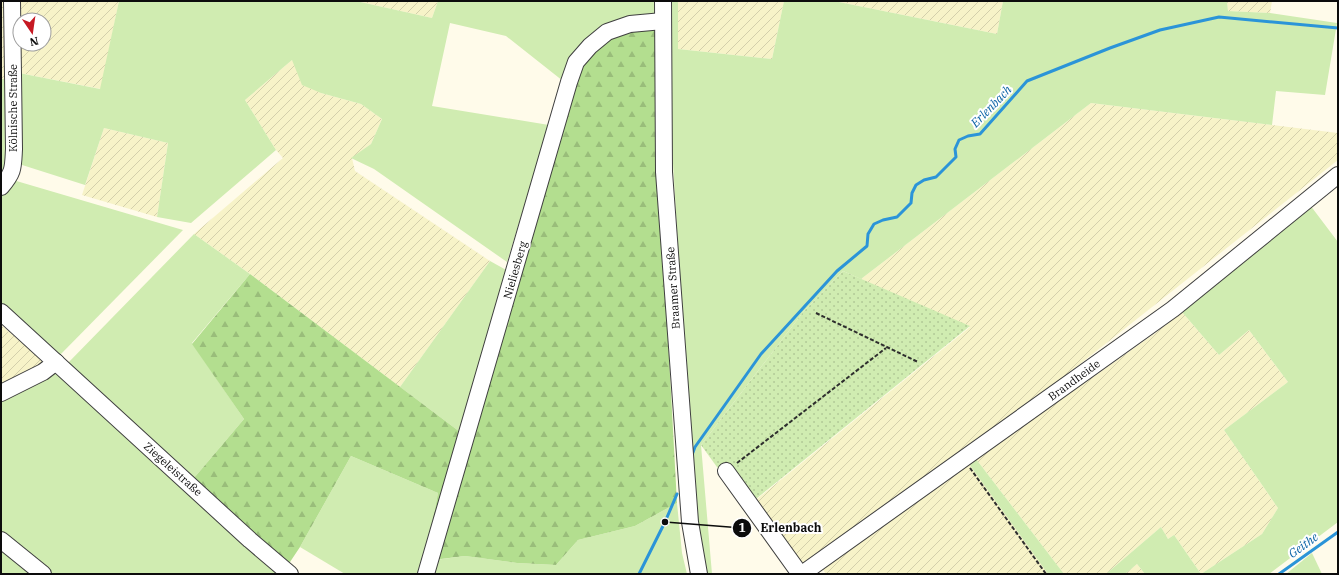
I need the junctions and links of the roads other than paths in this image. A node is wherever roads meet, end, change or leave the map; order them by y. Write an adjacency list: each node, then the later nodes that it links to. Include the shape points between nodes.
1 (12, 1): 5 (street, Kölnische Straße, via 13,169)
2 (662, 1): 3 (street, Braamer Straße)
3 (663, 21): 13 (street, Nieliesberg, via 630,24 607,32 576,62); 14 (street, Braamer Straße, via 664,172 690,522)
4 (1338, 176): 15 (street, Brandheide, via 1173,309)
5 (1, 188)
6 (1, 312): 7 (street, Ziegeleistraße)
7 (56, 362): 8 (street, via 43,372); 12 (street, Ziegeleistraße)
8 (1, 393)
9 (726, 471): 15 (street)
10 (1, 540): 11 (street)
11 (43, 574)
12 (290, 574)
13 (426, 574)
14 (699, 574)
15 (801, 574)

